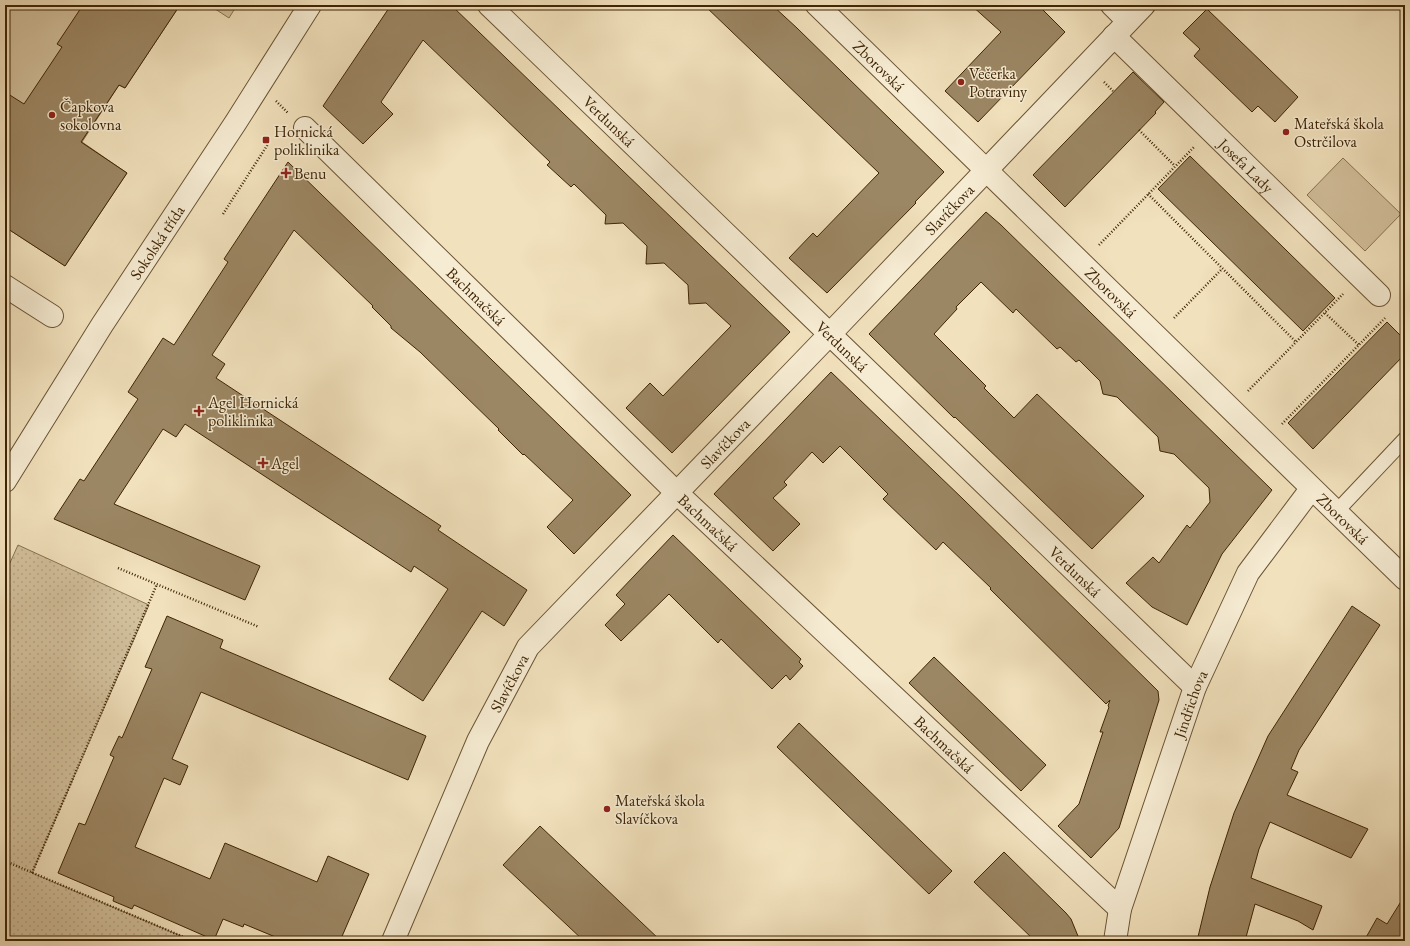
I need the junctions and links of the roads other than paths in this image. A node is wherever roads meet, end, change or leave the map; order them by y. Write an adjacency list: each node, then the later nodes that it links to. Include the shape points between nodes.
1 (310, 5): 14 (street, Sokolská třída, via 102,325)
2 (489, 5): 12 (street, Verdunská)
3 (816, 5): 8 (street, Zborovská)
4 (1112, 5): 6 (street, Josefa Lady)
5 (1144, 5): 6 (street, Slavíčkova)
6 (1121, 28): 8 (street, Slavíčkova); 10 (street, Josefa Lady, via 1210,130)
7 (305, 128): 16 (street, Bachmačská)
8 (986, 169): 12 (street, Slavíčkova); 15 (street, Zborovská)
9 (5, 286): 11 (street)
10 (1379, 294)
11 (52, 316)
12 (829, 335): 16 (street, Slavíčkova); 19 (street, Verdunská)
13 (1405, 439): 17 (lane)
14 (5, 481)
15 (1311, 489): 17 (street, Zborovská); 19 (street, Jindřichova, via 1248,573)
16 (677, 493): 20 (street, Bachmačská); 21 (street, Slavíčkova, via 528,646 478,741)
17 (1336, 512): 18 (street, Zborovská)
18 (1405, 579)
19 (1195, 687): 20 (street, Jindřichova)
20 (1120, 909): 22 (street, Jindřichova)
21 (393, 941)
22 (1115, 941)

